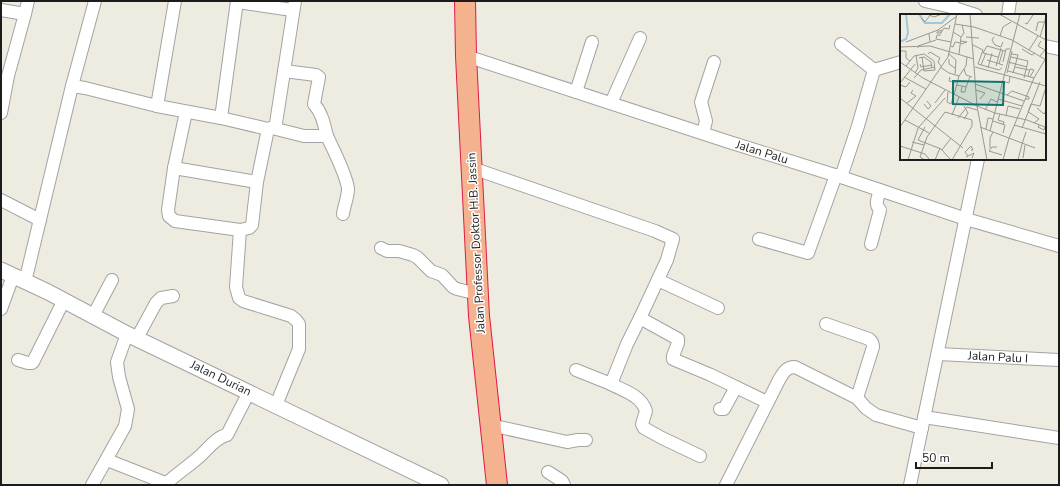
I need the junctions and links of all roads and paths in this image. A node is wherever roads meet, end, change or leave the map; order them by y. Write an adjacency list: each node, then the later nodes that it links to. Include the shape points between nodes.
1 (28, 1): 11 (street)
2 (95, 1): 24 (street)
3 (175, 1): 27 (street)
4 (237, 1): 9 (street); 30 (street)
5 (465, 1): 19 (highway, Jalan Professor Doktor H.B. Jassin)
6 (925, 1): 8 (street)
7 (1010, 1): 13 (street)
8 (952, 4): 12 (street)
9 (294, 6): 23 (street)
10 (1, 10): 11 (street)
11 (25, 14): 28 (street)
12 (974, 14)
13 (1008, 14)
14 (640, 38): 26 (street)
15 (592, 42): 25 (street)
16 (841, 44): 22 (street)
17 (1046, 46): 18 (street)
18 (1059, 49)
19 (466, 56): 25 (street, Jalan Palu); 36 (highway, Jalan Professor Doktor H.B. Jassin)
20 (714, 62): 32 (street, via 701,102 706,121)
21 (900, 62): 22 (street)
22 (874, 70): 37 (street, via 858,126)
23 (284, 71): 31 (street, via 276,122 274,128); 33 (street, via 318,77 314,104 322,116)
24 (72, 86): 27 (street); 43 (street)
25 (576, 92): 26 (street, Jalan Palu)
26 (611, 103): 32 (street, Jalan Palu)
27 (157, 106): 29 (street)
28 (1, 112)
29 (186, 112): 30 (street); 35 (street)
30 (221, 118): 31 (street)
31 (270, 129): 33 (street, via 304,136); 38 (street)
32 (703, 133): 37 (street, Jalan Palu)
33 (327, 136): 41 (street, via 347,183 348,190)
34 (978, 160): 42 (street)
35 (174, 168): 38 (street); 44 (street, via 168,210 171,219)
36 (472, 168): 51 (street, via 673,239); 52 (highway, Jalan Professor Doktor H.B. Jassin)
37 (839, 176): 39 (street, Jalan Palu); 45 (street, via 808,254)
38 (257, 182): 44 (street, via 252,225)
39 (880, 190): 42 (street, Jalan Palu); 46 (street, via 876,203 880,210)
40 (1, 200): 43 (street)
41 (342, 214)
42 (966, 219): 47 (street, Jalan Palu); 61 (street)
43 (40, 220): 49 (street)
44 (240, 230): 70 (street, via 236,287 239,298 291,316 299,324 299,349)
45 (758, 239)
46 (871, 244)
47 (1059, 246)
48 (381, 248): 52 (street, via 413,255 431,271 442,275 453,287)
49 (13, 276): 54 (street, Jalan Durian); 56 (street)
50 (112, 280): 57 (street)
51 (658, 280): 55 (street); 58 (street)
52 (478, 294): 73 (highway, Jalan Professor Doktor H.B. Jassin)
53 (173, 296): 60 (street, via 161,298)
54 (64, 300): 57 (street, Jalan Durian); 62 (street, via 33,362)
55 (718, 308)
56 (1, 309)
57 (93, 316): 60 (street, Jalan Durian)
58 (640, 318): 65 (street); 66 (street, via 678,340 673,359)
59 (826, 324): 68 (street, via 869,338 873,344)
60 (132, 336): 67 (street, Jalan Durian); 77 (street, via 117,362 120,384 128,409 125,426)
61 (938, 354): 63 (street, Jalan Palu I); 72 (street)
62 (18, 360)
63 (1059, 360)
64 (576, 370): 65 (street)
65 (611, 384): 76 (street, via 636,396 642,403 646,411 642,424 644,428)
66 (736, 387): 69 (street); 71 (street, via 724,408)
67 (249, 392): 70 (street, Jalan Durian); 77 (street, via 227,435 168,482)
68 (857, 398): 69 (street, via 791,367 785,370 778,380); 72 (street, via 876,415)
69 (767, 402): 83 (street)
70 (276, 404): 80 (street, Jalan Durian)
71 (720, 410)
72 (923, 422): 74 (street); 84 (street)
73 (490, 425): 75 (street, via 567,442); 81 (highway, Jalan Professor Doktor H.B. Jassin)
74 (1059, 438)
75 (586, 440)
76 (700, 456)
77 (107, 460): 79 (street)
78 (548, 472): 82 (street)
79 (92, 485)
80 (441, 485)
81 (497, 485)
82 (564, 485)
83 (726, 485)
84 (910, 485)

